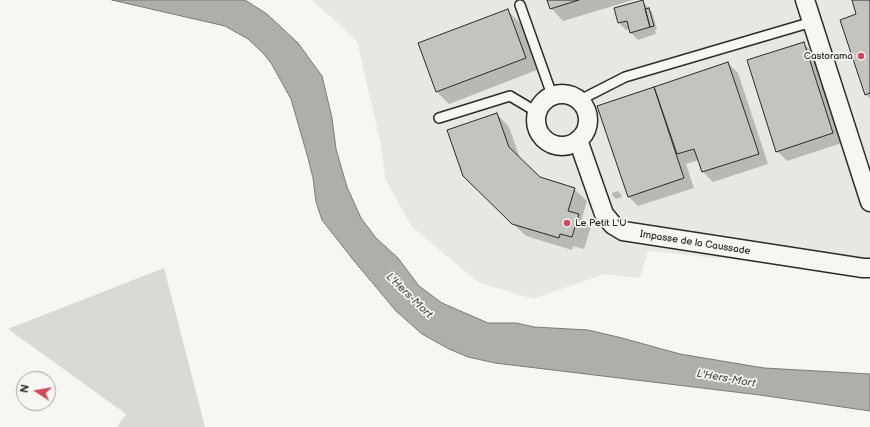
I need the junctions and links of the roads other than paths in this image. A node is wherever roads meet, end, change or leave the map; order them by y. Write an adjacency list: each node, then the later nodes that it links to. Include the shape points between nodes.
1 (805, 0): 3 (street)
2 (520, 5): 4 (lane)
3 (812, 22): 5 (lane, via 625,77); 9 (street)
4 (552, 95): 5 (street, via 562,93); 6 (street, via 542,103)
5 (580, 100): 8 (street, via 586,107 588,119 585,134)
6 (537, 112): 7 (lane, via 510,96); 8 (street, via 537,127 545,140 556,145 568,145)
7 (439, 118)
8 (578, 140): 10 (street, Impasse de la Caussade, via 604,214 613,225 623,231)
9 (870, 202)
10 (870, 268)

